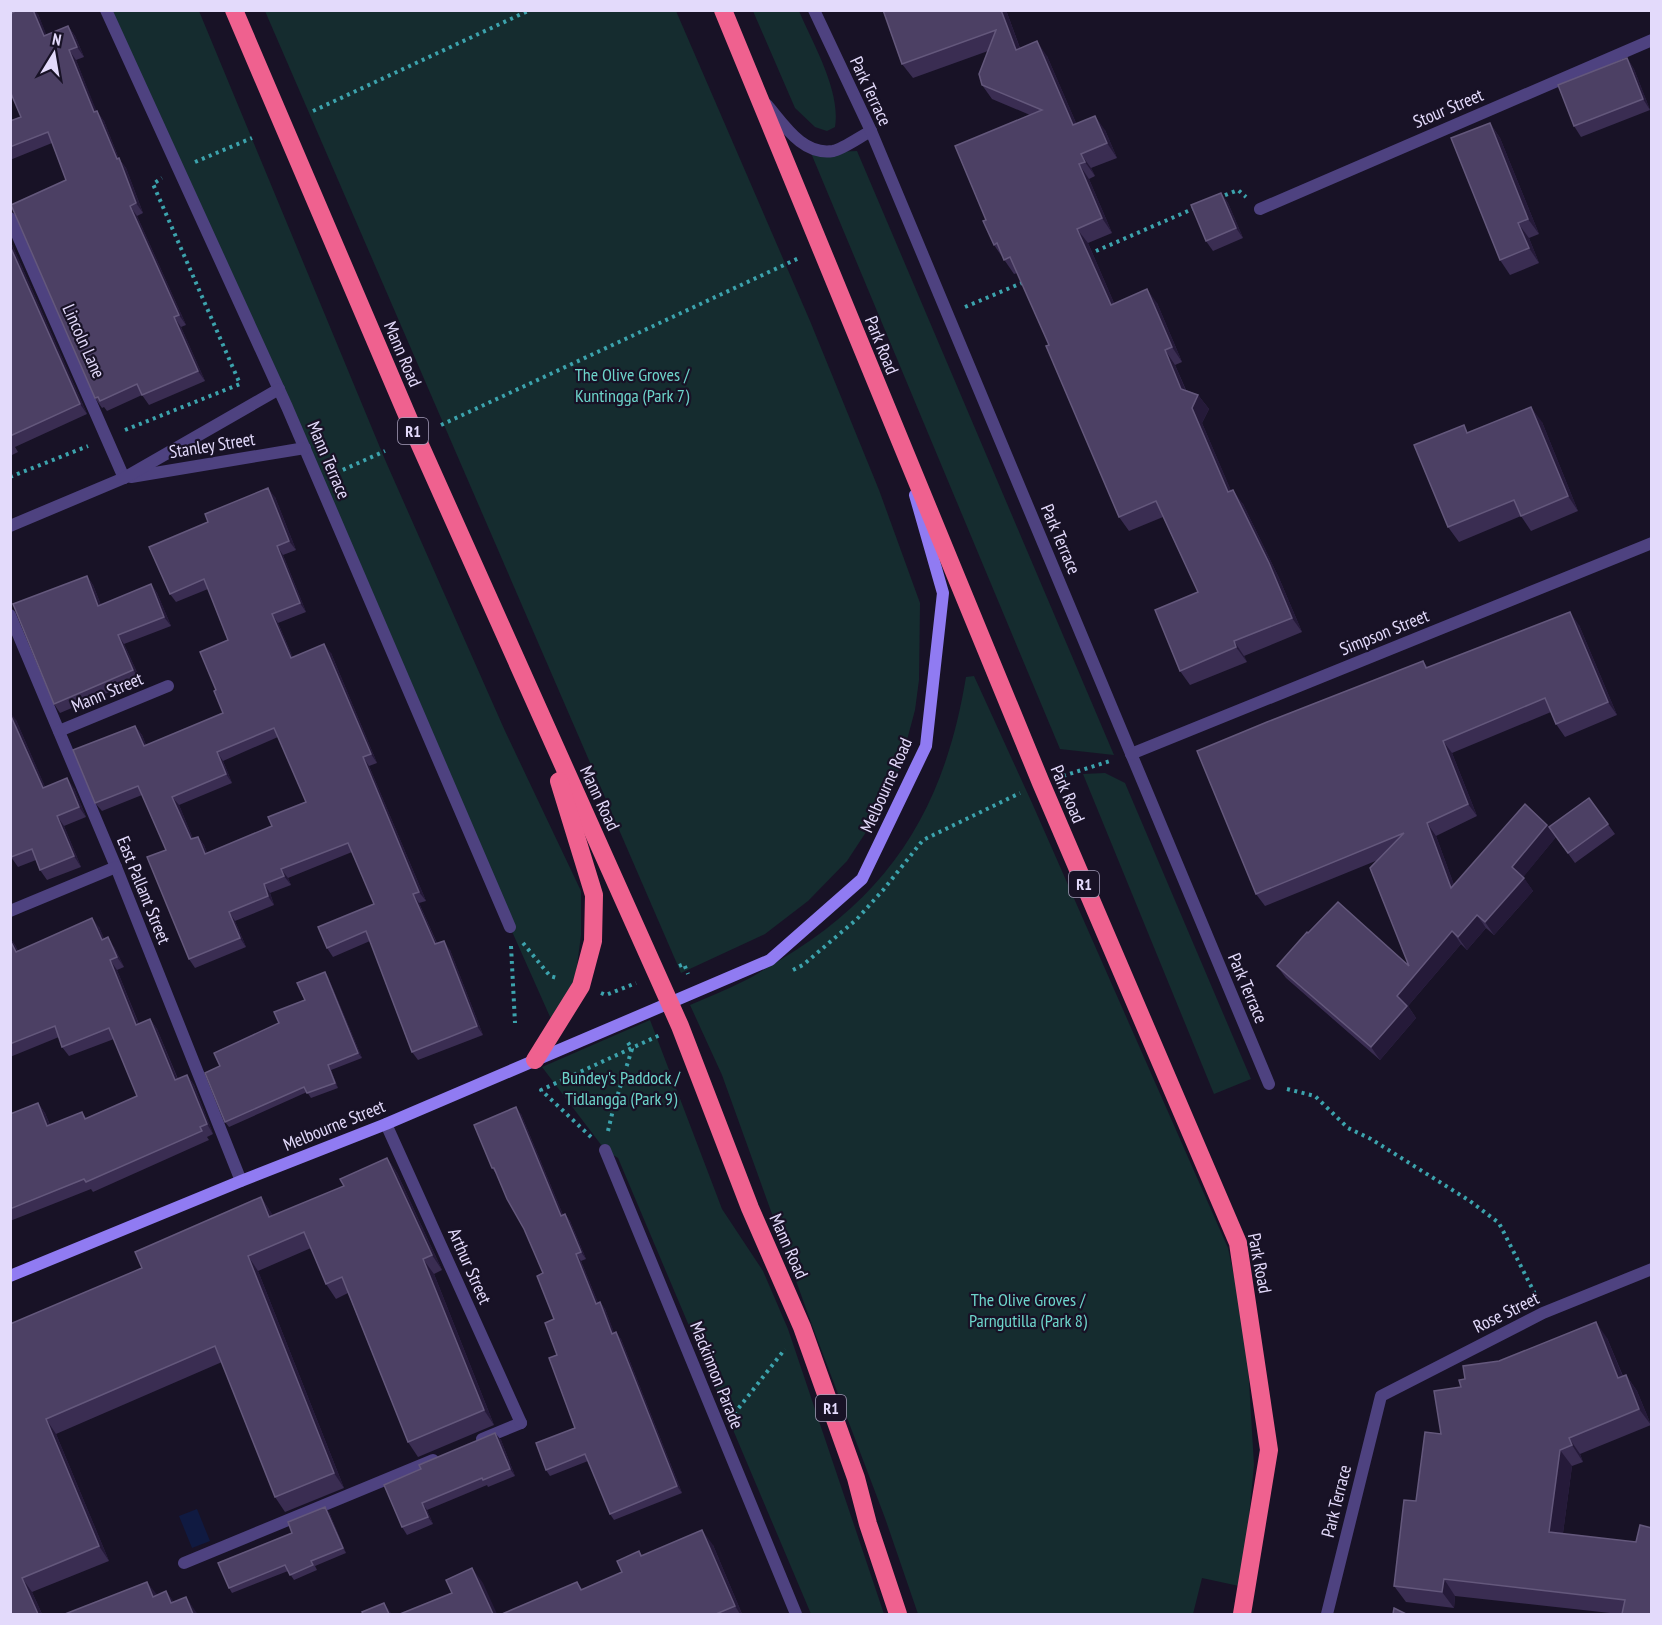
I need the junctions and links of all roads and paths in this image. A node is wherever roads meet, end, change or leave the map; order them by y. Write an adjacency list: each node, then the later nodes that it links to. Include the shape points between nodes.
1 (106, 10): 11 (street, Mann Terrace)
2 (234, 10): 33 (highway, Mann Road / R1)
3 (530, 10): 8 (path)
4 (723, 10): 7 (highway, Park Road / R1)
5 (814, 10): 9 (street, Park Terrace)
6 (1652, 40): 14 (street, Stour Street)
7 (757, 93): 9 (street, via 795,139 815,150 835,151); 16 (highway, Park Road / R1)
8 (313, 111)
9 (871, 131): 19 (street, Park Terrace)
10 (252, 138): 11 (path)
11 (178, 169): 20 (street, Mann Terrace); 22 (path, via 153,184 240,384)
12 (1216, 199): 14 (path, via 1238,190)
13 (1205, 204): 17 (path)
14 (1260, 209)
15 (10, 218): 22 (street, Lincoln Lane)
16 (820, 249): 21 (path); 23 (highway, Park Road / R1)
17 (1085, 255)
18 (1031, 279): 19 (path)
19 (947, 315): 35 (street, Park Terrace)
20 (279, 389): 24 (street, Mann Terrace); 27 (street, Stanley Street)
21 (441, 425)
22 (106, 438): 26 (path); 27 (street, Lincoln Lane)
23 (899, 443): 43 (main road, Melbourne Road, via 943,593 926,746 862,879 770,960); 61 (highway, Park Road / R1, via 1238,1243 1269,1450)
24 (305, 448): 27 (street, Stanley Street); 28 (street, Mann Terrace)
25 (385, 451): 28 (path)
26 (10, 477)
27 (124, 478): 29 (street, Stanley Street)
28 (319, 482): 39 (street, Mann Terrace)
29 (10, 526)
30 (1652, 543): 35 (street, Simpson Street)
31 (10, 615): 34 (street, East Pallant Street)
32 (168, 686): 34 (street, Mann Street)
33 (539, 714): 43 (highway, Mann Road / R1); 45 (highway, via 594,895 594,941 581,986)
34 (59, 731): 37 (street, East Pallant Street)
35 (1131, 754): 36 (path); 46 (street, Park Terrace)
36 (1069, 774)
37 (116, 867): 38 (street); 49 (street, East Pallant Street)
38 (10, 910)
39 (510, 927): 40 (path, via 550,976); 44 (path)
40 (559, 979)
41 (639, 982): 42 (path, via 606,995)
42 (609, 1001)
43 (669, 1002): 45 (main road, Melbourne Street); 53 (highway, Mann Road / R1, via 750,1208)
44 (515, 1023)
45 (535, 1060): 47 (main road, Melbourne Street)
46 (1269, 1084): 52 (path, via 1316,1096 1348,1128 1470,1201 1498,1223)
47 (386, 1124): 49 (main road, Melbourne Street); 56 (street, Arthur Street, via 521,1423)
48 (605, 1150): 48 (path, via 613,1110 632,1049 541,1090); 55 (street, Mackinnon Parade)
49 (241, 1181): 51 (main road, Melbourne Street)
50 (1652, 1269): 52 (street, Rose Street)
51 (10, 1276)
52 (1543, 1313): 54 (street, Rose Street)
53 (802, 1327): 55 (path); 60 (highway, Mann Road / R1, via 856,1478)
54 (1381, 1396): 62 (street, Park Terrace)
55 (721, 1432): 59 (street, Mackinnon Parade)
56 (467, 1445)
57 (445, 1454): 58 (street)
58 (184, 1563)
59 (796, 1614)
60 (898, 1614)
61 (1242, 1614)
62 (1327, 1614)

